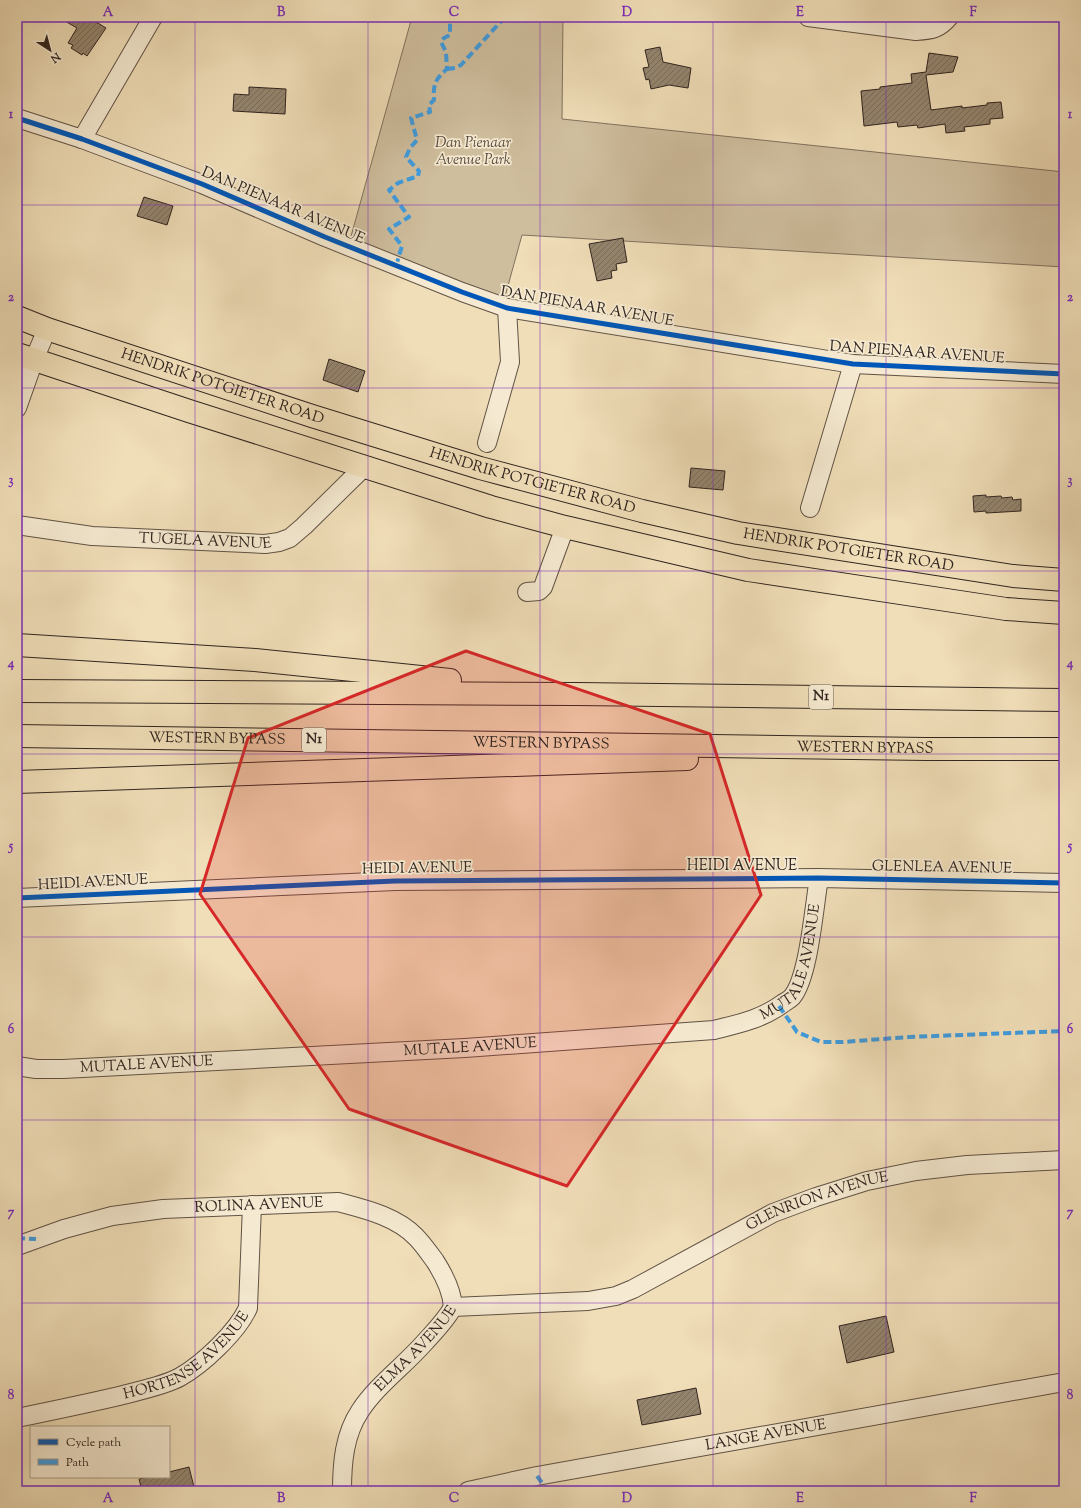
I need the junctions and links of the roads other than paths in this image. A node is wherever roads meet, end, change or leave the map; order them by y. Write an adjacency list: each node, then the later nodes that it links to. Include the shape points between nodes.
1 (153, 17): 5 (street)
2 (808, 17): 3 (street, via 916,31 939,27)
3 (950, 17)
4 (17, 118): 5 (street, DAN PIENAAR AVENUE)
5 (82, 139): 6 (street, DAN PIENAAR AVENUE, via 202,184 325,237)
6 (508, 308): 10 (street, DAN PIENAAR AVENUE); 13 (street, via 510,362)
7 (17, 317): 8 (main road, HENDRIK POTGIETER ROAD)
8 (47, 329): 9 (street); 18 (main road, HENDRIK POTGIETER ROAD, via 480,468 642,511 746,534 1013,576)
9 (25, 357): 12 (street); 14 (main road)
10 (853, 364): 11 (street, DAN PIENAAR AVENUE); 15 (street)
11 (1064, 374)
12 (17, 408)
13 (488, 443)
14 (364, 466): 16 (street, TUGELA AVENUE, via 304,526 290,538 280,542 265,544 92,536); 17 (main road, via 491,507)
15 (810, 508)
16 (17, 525)
17 (565, 527): 19 (street, via 543,587 539,591); 20 (main road, via 748,570 1006,609)
18 (1064, 580)
19 (527, 592)
20 (1064, 613)
21 (17, 645): 23 (main road, via 255,660)
22 (17, 691): 23 (main road, N1)
23 (577, 694): 24 (main road, N1)
24 (1064, 700)
25 (17, 736): 26 (main road, WESTERN BYPASS / N1)
26 (926, 749): 27 (main road, WESTERN BYPASS / N1); 28 (main road, via 654,761)
27 (1064, 749)
28 (17, 782)
29 (819, 878): 30 (street, GLENLEA AVENUE); 31 (street, HEIDI AVENUE, via 395,881); 32 (street, MUTALE AVENUE, via 806,960 800,982 792,997 772,1011 714,1030 465,1048 63,1069)
30 (1064, 883)
31 (17, 898)
32 (17, 1066)
33 (1064, 1160): 36 (street, GLENRION AVENUE, via 923,1170 867,1181 773,1213 633,1289)
34 (252, 1205): 35 (street, ROLINA AVENUE, via 163,1209 112,1216 64,1229); 37 (street, ROLINA AVENUE, via 338,1202 391,1219 416,1236 429,1252 449,1287); 39 (street, HORTENSE AVENUE, via 248,1308 244,1318 216,1348 179,1378 145,1390)
35 (17, 1246)
36 (588, 1301): 37 (street, ELMA AVENUE)
37 (453, 1307): 40 (street, ELMA AVENUE, via 447,1318 373,1394 359,1412 345,1451)
38 (1064, 1382): 41 (street, LANGE AVENUE, via 537,1476)
39 (17, 1418)
40 (342, 1491)
41 (468, 1491)

